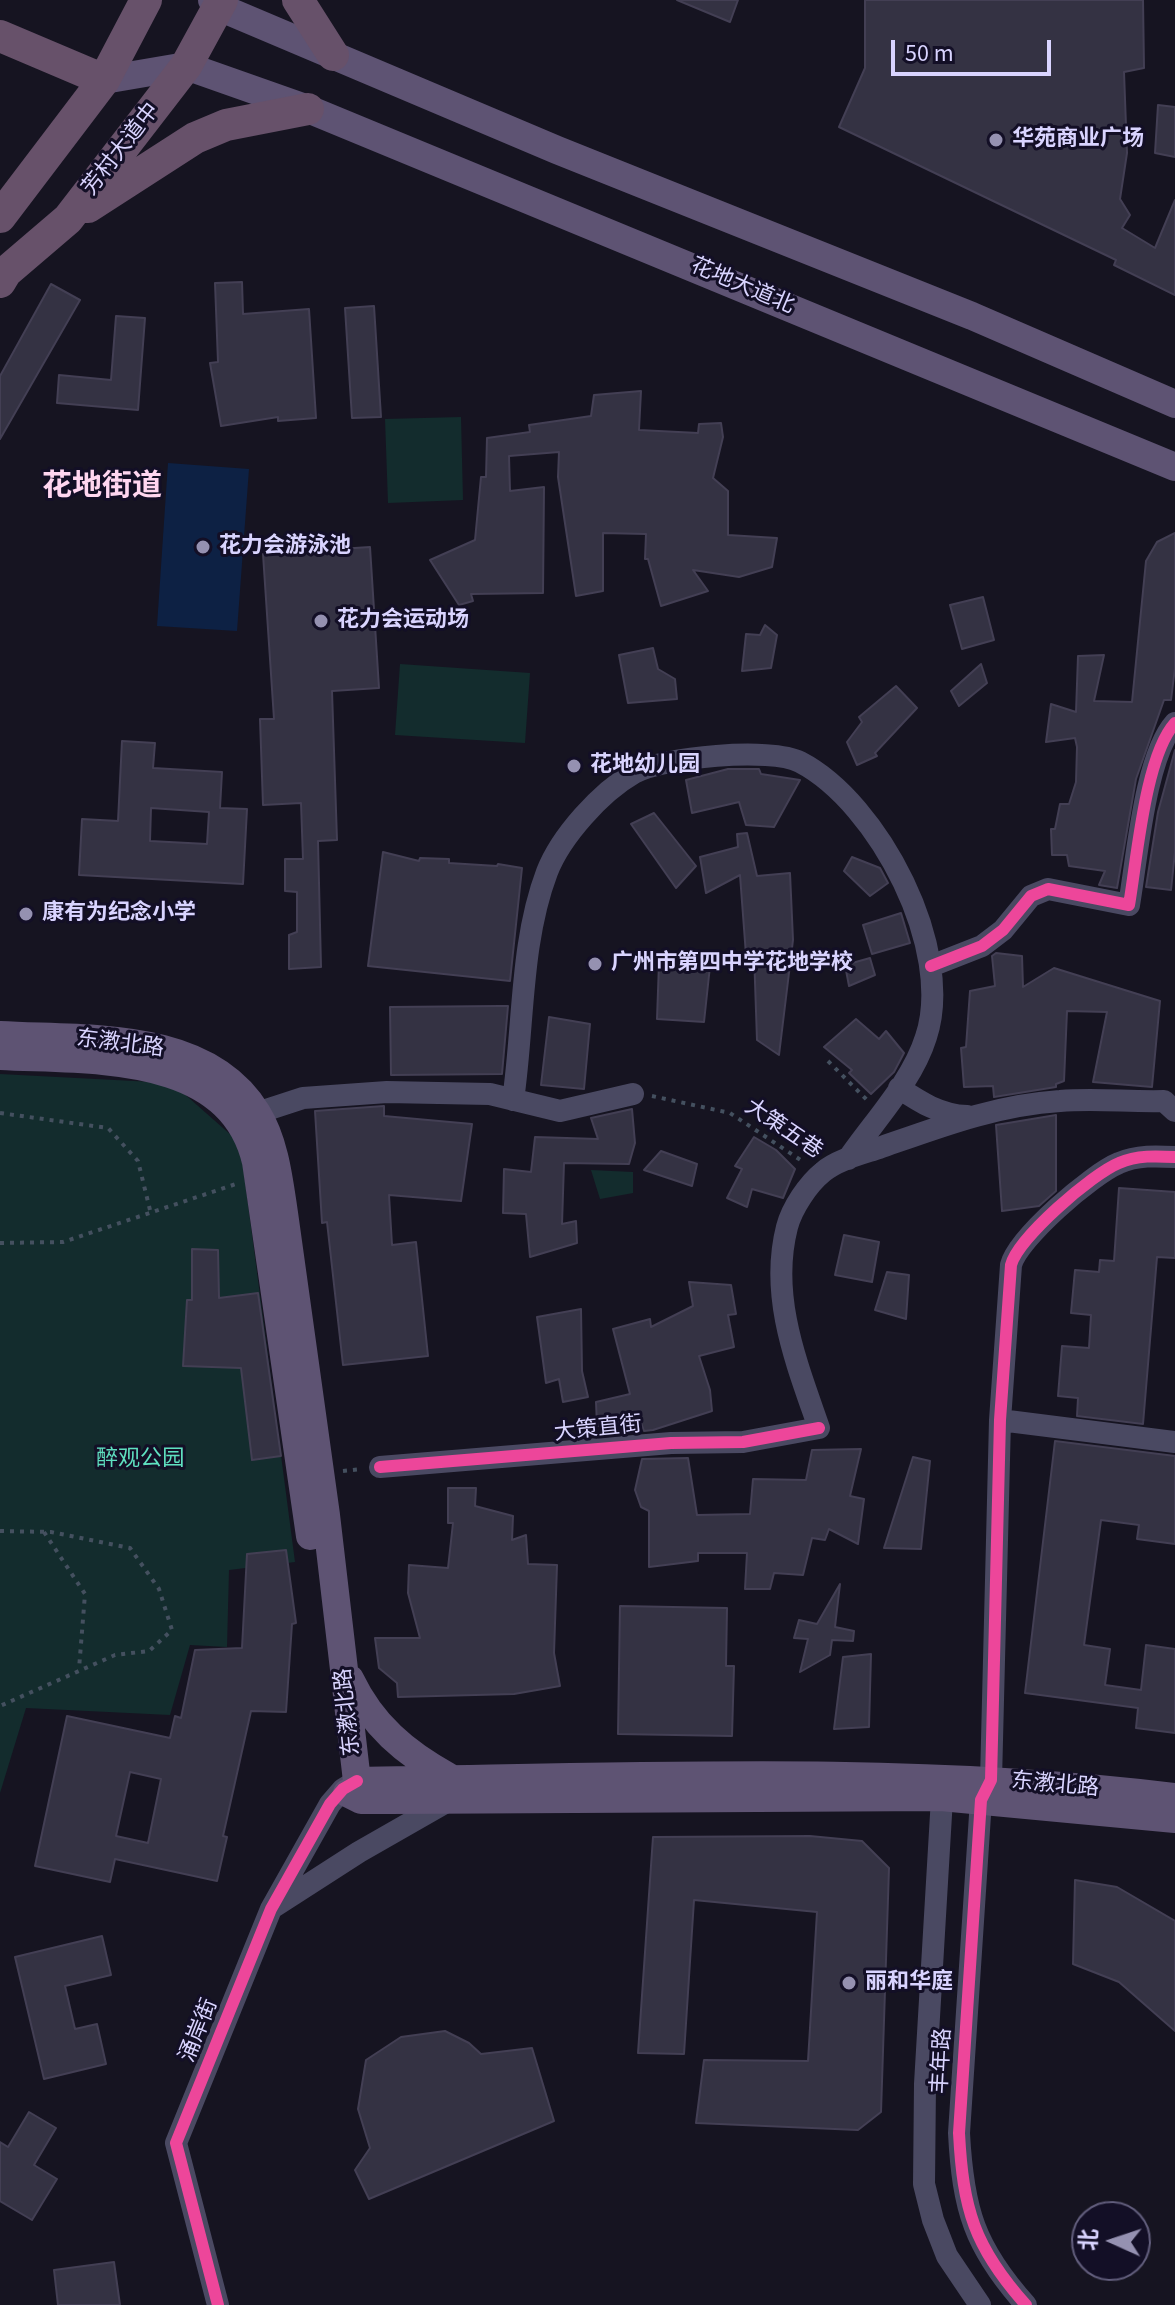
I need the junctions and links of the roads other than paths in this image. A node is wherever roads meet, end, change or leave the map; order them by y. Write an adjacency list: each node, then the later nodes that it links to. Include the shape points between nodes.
1 (146, 0): 7 (highway)
2 (298, 0): 5 (highway)
3 (217, 2): 5 (main road); 6 (highway, 芳村大道中)
4 (0, 36): 7 (highway)
5 (333, 55): 12 (main road)
6 (186, 66): 7 (main road); 8 (main road, 花地大道北); 10 (highway, 芳村大道中)
7 (104, 80): 9 (highway)
8 (308, 109): 10 (highway, via 226,125 195,138); 13 (main road, 花地大道北)
9 (0, 217)
10 (68, 219): 11 (highway, 芳村大道中)
11 (0, 282)
12 (1175, 404)
13 (1175, 467)
14 (1175, 723): 15 (street, via 1150,781 1129,905 1048,889 1031,896 982,946)
15 (931, 966): 18 (street, via 927,1036); 20 (street, via 907,882 890,851 834,784 798,760 735,752 638,771 606,792 548,869 533,922)
16 (0, 1035): 22 (main road, 东漖北路, via 174,1052 221,1072)
17 (0, 1056): 30 (main road, 东漖北路, via 123,1064 176,1074 225,1105 251,1141 315,1576 336,1768)
18 (899, 1088): 23 (street, via 933,1109); 25 (street)
19 (633, 1094): 20 (street, via 560,1111)
20 (513, 1100): 22 (street, via 490,1094 387,1092 303,1098)
21 (1175, 1111): 23 (street, via 1164,1101 1063,1100)
22 (257, 1113): 29 (main road, 东漖北路, via 277,1166)
23 (970, 1116): 25 (street)
24 (1175, 1157): 26 (street, 丰年路, via 1150,1155 1118,1163 1015,1250)
25 (848, 1159): 28 (street, 大策直街, via 820,1175 787,1226 783,1313 819,1428 743,1442)
26 (1000, 1420): 27 (street); 33 (street, 丰年路)
27 (1175, 1442)
28 (380, 1467)
29 (343, 1663): 30 (main road, 东漖北路); 32 (main road, via 381,1727)
30 (350, 1785): 32 (main road, 东漖北路); 36 (street, 涌岸街, via 297,1858)
31 (942, 1788): 32 (main road, 东漖北路, via 846,1774); 33 (main road, 东漖北路); 38 (street, 丰年路, via 924,2184 947,2256)
32 (450, 1789): 36 (street)
33 (986, 1790): 34 (main road, 东漖北路); 35 (main road, 东漖北路); 39 (street, 丰年路, via 962,2057 962,2187 974,2231)
34 (1175, 1797)
35 (1175, 1819)
36 (271, 1909): 37 (street, 涌岸街, via 176,2143)
37 (218, 2305)
38 (980, 2305)
39 (1026, 2305)

